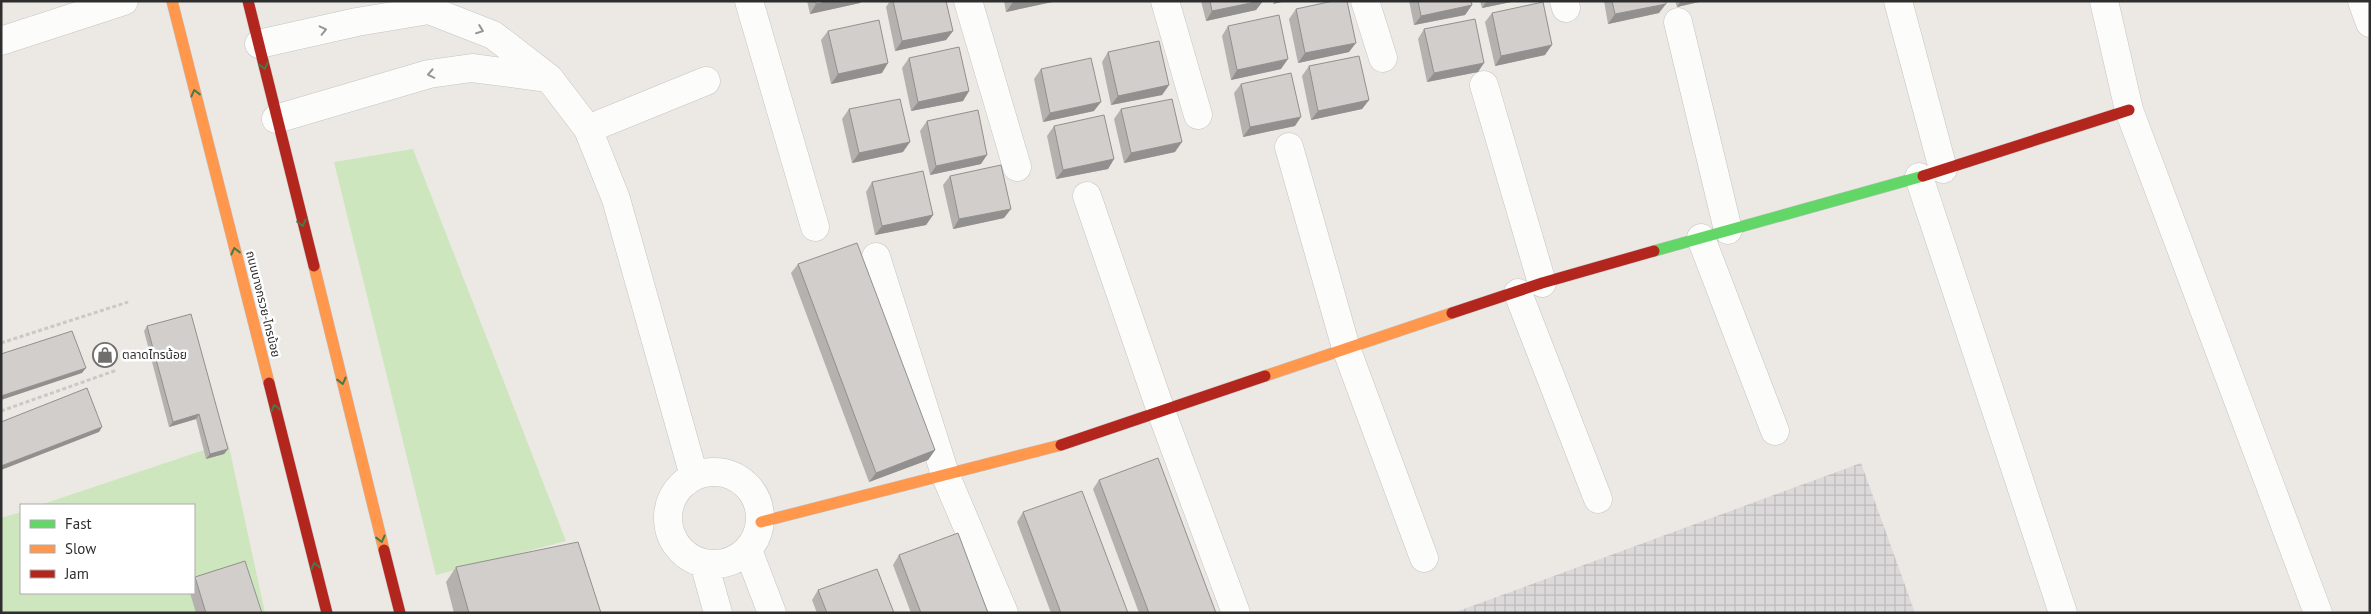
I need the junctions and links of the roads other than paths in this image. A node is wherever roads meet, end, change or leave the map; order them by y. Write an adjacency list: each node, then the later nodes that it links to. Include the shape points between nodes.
1 (124, 1): 13 (street)
2 (172, 1): 42 (street, ถนนบางกรวย-ไทรน้อย, one-way to 2)
3 (248, 1): 14 (street)
4 (749, 1): 27 (street)
5 (968, 1): 24 (street)
6 (1165, 1): 20 (street)
7 (1365, 1): 15 (street)
8 (1898, 1): 25 (street)
9 (2104, 1): 19 (street)
10 (2362, 1): 12 (street)
11 (1678, 22): 28 (street)
12 (2370, 23)
13 (1, 40)
14 (258, 44): 16 (street, one-way to 16, via 429,10 493,35); 21 (street, one-way to 21)
15 (1383, 58)
16 (549, 78): 21 (street, one-way to 21, via 472,68 429,74); 22 (street)
17 (706, 81): 22 (street)
18 (1484, 85): 31 (street)
19 (2129, 110): 25 (street); 49 (street)
20 (1198, 114)
21 (276, 119): 43 (street, one-way to 43)
22 (588, 129): 36 (street, via 616,199)
23 (1289, 147): 32 (street)
24 (1016, 166)
25 (1931, 173): 28 (street); 48 (street)
26 (1087, 196): 33 (street)
27 (815, 227)
28 (1728, 230): 29 (street)
29 (1701, 238): 31 (street); 34 (street)
30 (876, 257): 35 (street)
31 (1530, 288): 32 (street); 37 (street)
32 (1346, 348): 33 (street); 40 (street)
33 (1161, 411): 35 (street, via 1065,444); 47 (street)
34 (1775, 431)
35 (945, 474): 38 (street); 46 (street)
36 (694, 476): 38 (street, via 709,472 725,473 740,480 752,491 759,505); 41 (street, via 672,499 668,514 670,531 677,545)
37 (1598, 499)
38 (761, 522): 39 (street, via 757,537)
39 (748, 550): 41 (street, via 734,560 720,564); 45 (street)
40 (1424, 558)
41 (704, 563): 44 (street)
42 (327, 613)
43 (400, 613)
44 (718, 613)
45 (772, 613)
46 (1004, 613)
47 (1236, 613)
48 (2063, 613)
49 (2318, 613)

